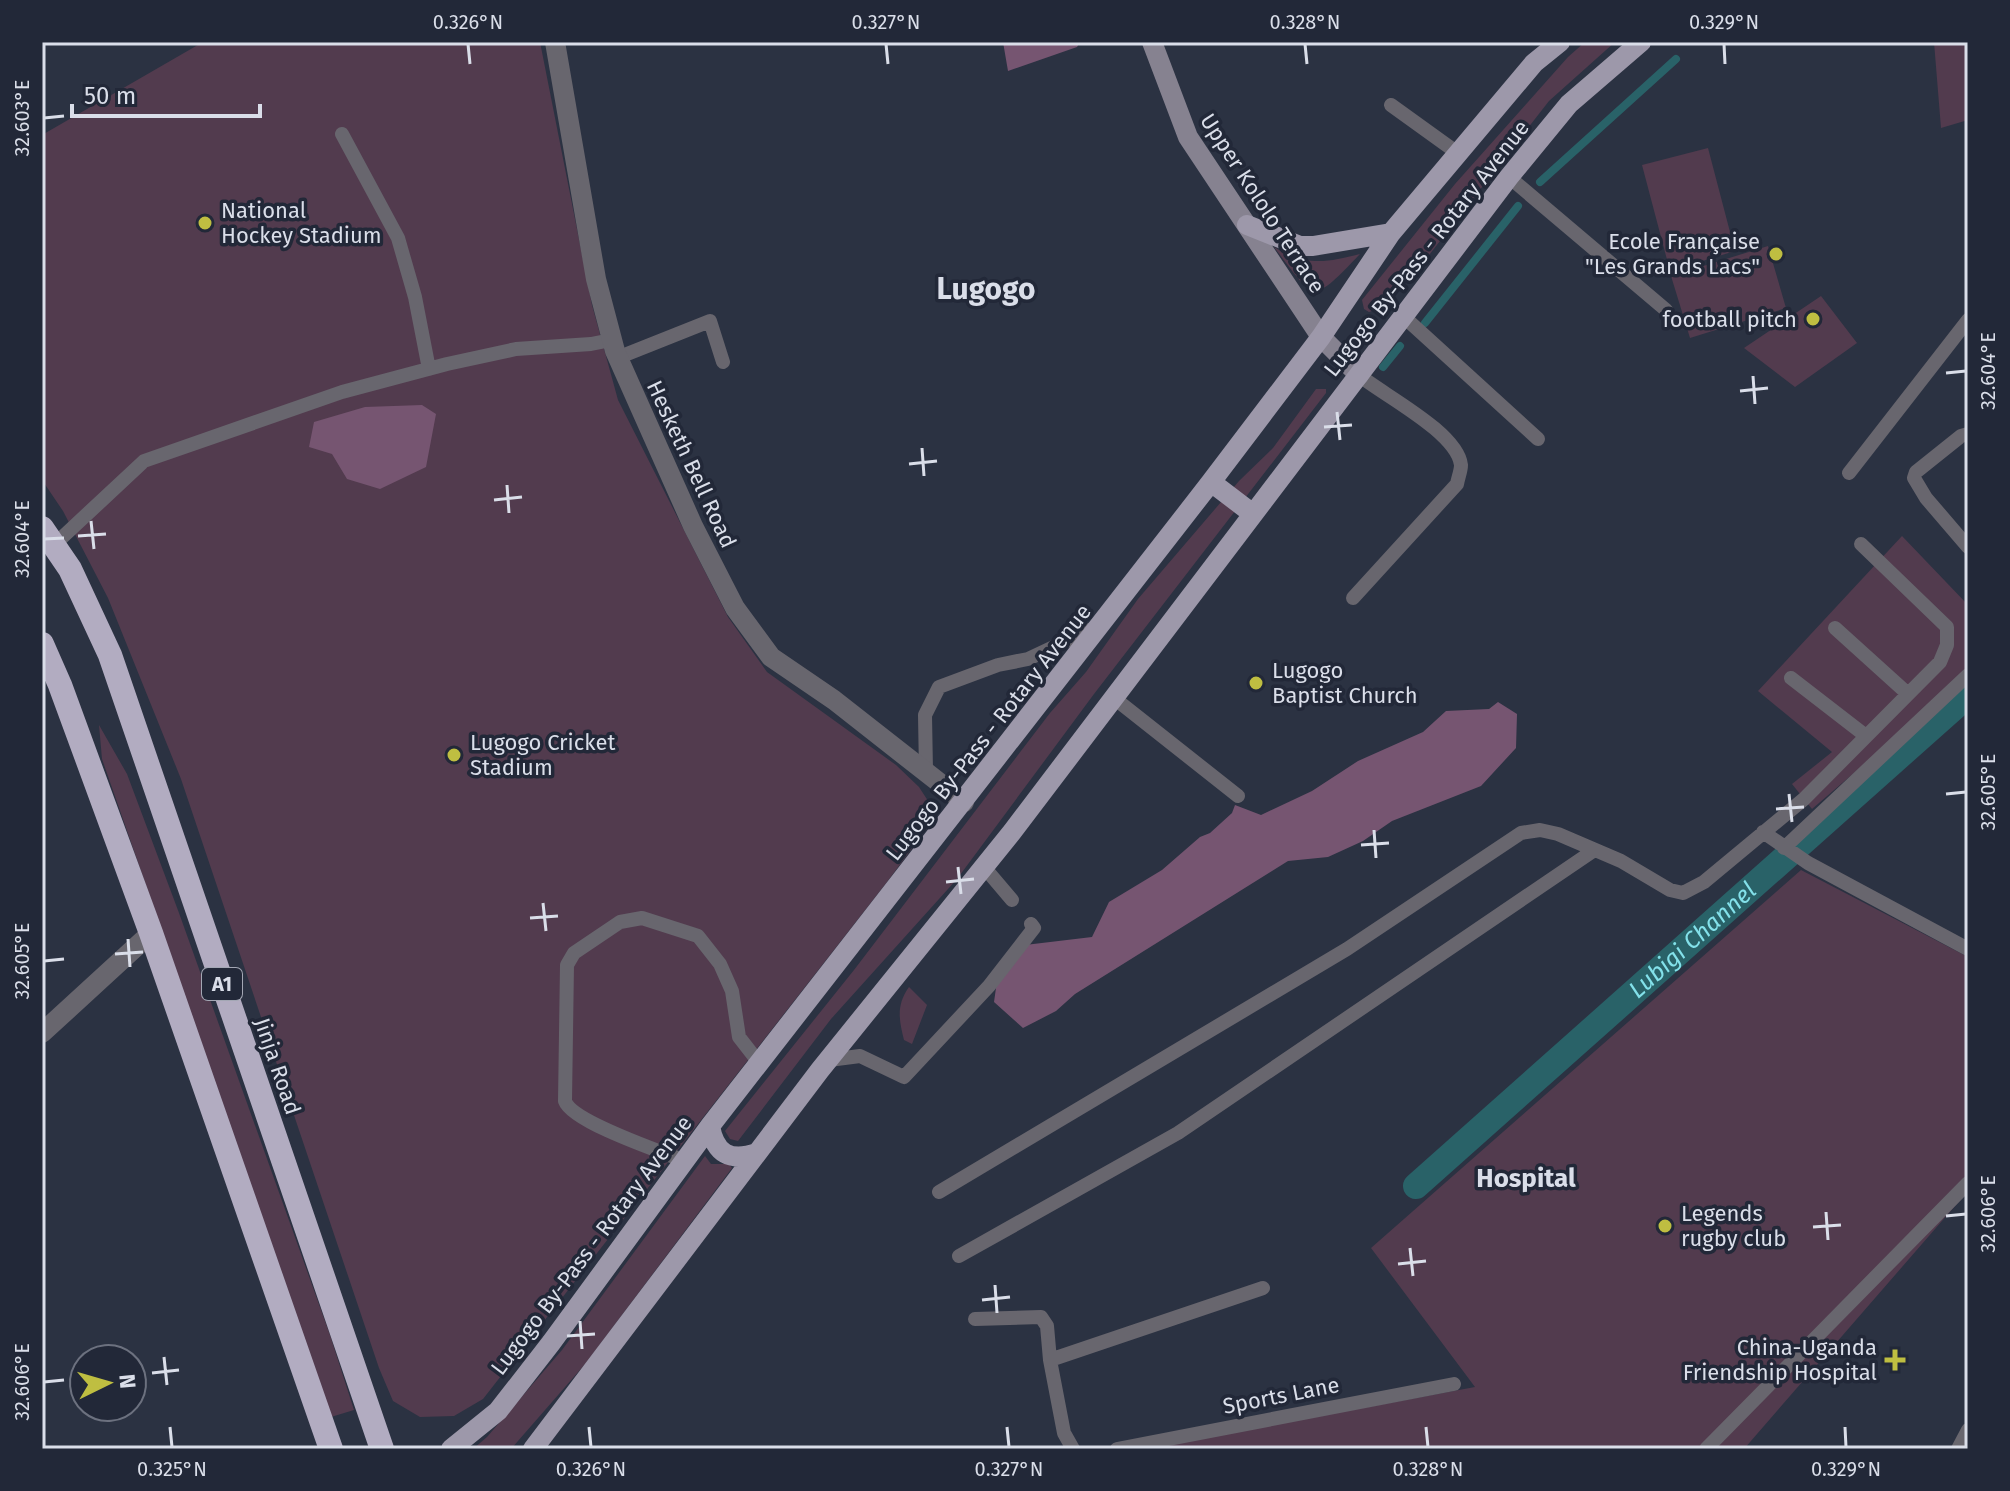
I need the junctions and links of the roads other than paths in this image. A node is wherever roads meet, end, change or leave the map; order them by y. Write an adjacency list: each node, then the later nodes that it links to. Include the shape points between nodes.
1 (555, 42): 15 (street, Hesketh Bell Road, via 596,279)
2 (1152, 42): 9 (main road, Upper Kololo Terrace, via 1188,137)
3 (1560, 42): 7 (main road, Lugogo By-Pass - Rotary Avenue, via 1534,63)
4 (1641, 42): 8 (main road, Lugogo By-Pass - Rotary Avenue, via 1569,104)
5 (1391, 105): 7 (lane)
6 (342, 134): 17 (lane, via 398,238)
7 (1459, 154): 10 (main road, Lugogo By-Pass - Rotary Avenue)
8 (1509, 177): 11 (lane); 12 (main road, Lugogo By-Pass - Rotary Avenue)
9 (1247, 225): 10 (main road, via 1300,246); 14 (main road, Upper Kololo Terrace)
10 (1391, 233): 14 (main road, Lugogo By-Pass - Rotary Avenue)
11 (1666, 310)
12 (1403, 316): 18 (main road, Lugogo By-Pass - Rotary Avenue); 20 (lane)
13 (1968, 320): 21 (lane)
14 (1321, 337): 18 (main road, Upper Kololo Terrace); 22 (main road, Lugogo By-Pass - Rotary Avenue)
15 (614, 349): 16 (lane, via 710,321); 17 (lane, via 591,344 516,349); 36 (street, Hesketh Bell Road, via 693,526 735,608 771,657)
16 (723, 362)
17 (429, 369): 24 (lane, via 342,392 144,461)
18 (1359, 375): 23 (main road, Lugogo By-Pass - Rotary Avenue); 27 (lane, via 1407,406 1454,448 1461,466 1457,484)
19 (1968, 434): 26 (lane, via 1914,478)
20 (1538, 439)
21 (1849, 473)
22 (1211, 482): 23 (main road); 28 (main road, Lugogo By-Pass - Rotary Avenue)
23 (1253, 514): 34 (main road, Lugogo By-Pass - Rotary Avenue)
24 (48, 536): 62 (highway, Jinja Road / A1, via 70,569 110,655)
25 (1861, 544): 33 (lane, via 1947,627 1940,662)
26 (1968, 547)
27 (1353, 598)
28 (1102, 625): 36 (lane, via 1028,659 939,687 925,715); 38 (main road, Lugogo By-Pass - Rotary Avenue)
29 (1835, 628): 33 (lane)
30 (42, 644): 45 (highway, A1)
31 (1968, 675): 40 (lane)
32 (1791, 678): 35 (lane)
33 (1908, 694): 35 (lane)
34 (1114, 698): 37 (lane); 42 (main road, Lugogo By-Pass - Rotary Avenue)
35 (1866, 736): 39 (lane)
36 (926, 771): 38 (street, Hesketh Bell Road)
37 (1238, 796)
38 (964, 802): 49 (main road, Lugogo By-Pass - Rotary Avenue)
39 (1763, 832): 40 (lane); 41 (lane, via 1683,893)
40 (1784, 848): 46 (lane)
41 (1593, 851): 54 (lane, via 1558,834 1521,833 1347,949); 55 (lane, via 1178,1133)
42 (984, 867): 43 (lane); 48 (main road, Lugogo By-Pass - Rotary Avenue)
43 (1012, 900)
44 (1031, 924): 48 (lane, via 1034,928 989,986 904,1077 860,1056)
45 (151, 933): 47 (street); 61 (highway, A1)
46 (1968, 949)
47 (42, 1033)
48 (829, 1060): 51 (main road, Lugogo By-Pass - Rotary Avenue)
49 (760, 1064): 50 (main road, Lugogo By-Pass - Rotary Avenue); 52 (lane, via 739,1037 732,991 720,964 698,936 642,918 620,922 574,953 567,965 567,1107)
50 (710, 1126): 51 (main road, via 717,1146 727,1155); 52 (main road, Lugogo By-Pass - Rotary Avenue)
51 (757, 1153): 64 (main road, Lugogo By-Pass - Rotary Avenue)
52 (685, 1161): 63 (main road, Lugogo By-Pass - Rotary Avenue, via 498,1411)
53 (1968, 1183): 67 (lane)
54 (939, 1192)
55 (959, 1256)
56 (1263, 1288): 58 (lane)
57 (975, 1319): 58 (lane, via 1041,1317 1047,1326)
58 (1050, 1360): 65 (lane, via 1064,1433)
59 (1454, 1384): 66 (lane, Sports Lane)
60 (1968, 1430): 68 (lane)
61 (331, 1449)
62 (382, 1449)
63 (451, 1449)
64 (533, 1449)
65 (1073, 1449)
66 (1117, 1449)
67 (1706, 1449)
68 (1958, 1449)

